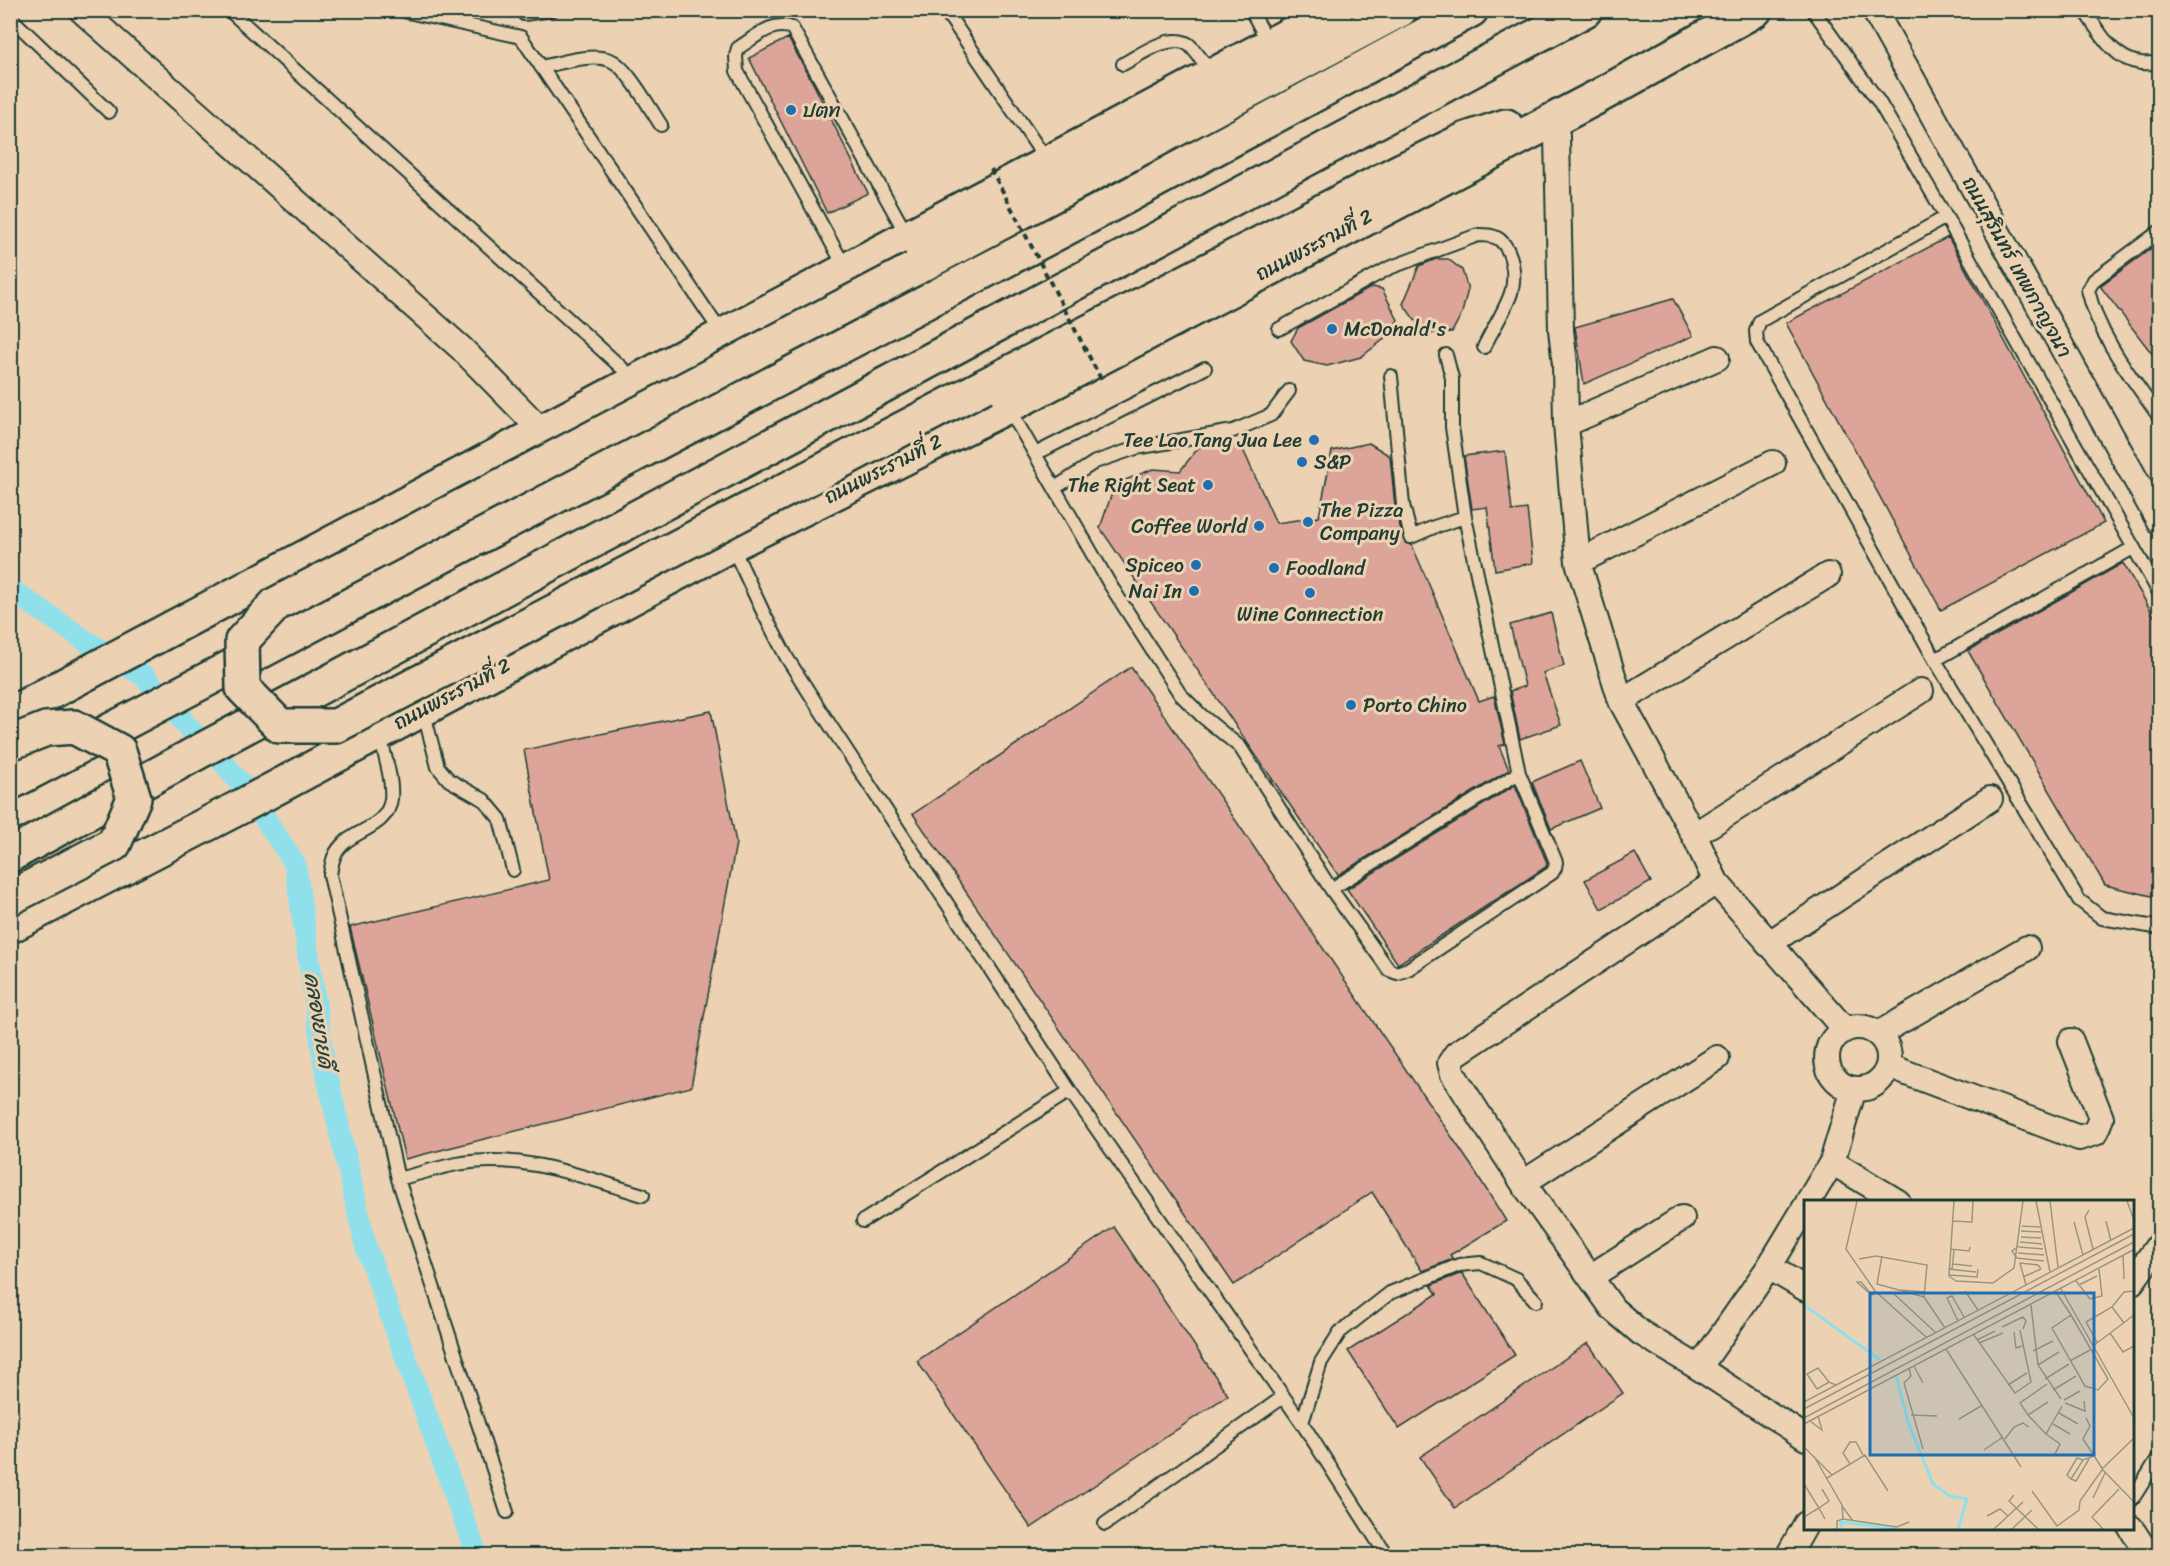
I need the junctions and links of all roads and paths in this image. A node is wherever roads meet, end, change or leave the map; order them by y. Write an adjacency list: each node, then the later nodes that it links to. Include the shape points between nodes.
1 (23, 10): 17 (lane)
2 (81, 10): 47 (street, via 462,349)
3 (229, 10): 42 (lane)
4 (399, 10): 18 (lane)
5 (552, 10): 16 (lane)
6 (945, 10): 28 (lane)
7 (1251, 10): 19 (lane)
8 (1336, 10): 19 (main road)
9 (1400, 10): 32 (main road)
10 (1471, 10): 66 (main road, via 1116,202)
11 (1586, 10): 69 (main road)
12 (1755, 10): 24 (main road, ถนนพระรามที่ 2)
13 (1813, 10): 30 (lane, via 1879,102)
14 (1874, 10): 51 (street, ถนนสุรินทร์ เทพกาญจนา)
15 (2084, 10): 20 (lane, via 2113,50 2130,62)
16 (524, 12): 18 (lane)
17 (12, 19): 25 (lane)
18 (520, 37): 22 (lane)
19 (1270, 45): 23 (main road)
20 (2160, 62)
21 (1123, 64): 23 (lane, via 1174,40 1189,44)
22 (541, 67): 27 (lane, via 583,58 610,60 628,75); 35 (lane)
23 (1213, 75): 28 (main road)
24 (1599, 96): 26 (main road, ถนนพระรามที่ 2); 44 (main road, via 1464,140)
25 (109, 112)
26 (1554, 118): 44 (main road, ถนนพระรามที่ 2); 46 (street)
27 (661, 125)
28 (1048, 163): 32 (main road)
29 (991, 169): 41 (path, bridge)
30 (1946, 217): 54 (lane); 58 (lane, via 1760,321 1756,332 1757,342)
31 (2160, 231): 45 (lane, via 2094,280 2088,291 2110,344)
32 (911, 253): 33 (main road); 33 (lane, via 792,28 774,25 738,48 737,71); 44 (main road, bridge, via 276,604 242,641 243,688 280,726 336,726)
33 (847, 270): 35 (main road)
34 (1279, 329): 36 (lane, via 1389,268 1478,235 1493,236 1508,248 1513,270 1511,292)
35 (724, 336): 42 (main road)
36 (1484, 347)
37 (1446, 355): 52 (lane, via 1452,378 1452,427)
38 (1717, 358): 46 (street)
39 (1205, 368): 48 (lane)
40 (1391, 376): 52 (lane, via 1403,505 1411,537)
41 (1102, 381)
42 (637, 382): 47 (main road)
43 (1289, 390): 50 (lane, via 1271,415 1233,431 1136,448 1095,462)
44 (996, 396): 48 (lane); 53 (main road, ถนนพระรามที่ 2)
45 (2160, 418)
46 (1566, 424): 55 (street)
47 (543, 432): 62 (main road)
48 (1035, 454): 50 (lane)
49 (1773, 463): 55 (street)
50 (1055, 488): 72 (lane, via 1180,694 1240,747)
51 (2157, 513)
52 (1465, 517): 65 (lane)
53 (732, 544): 61 (main road, ถนนพระรามที่ 2); 84 (lane, via 787,658)
54 (2133, 548): 57 (lane); 58 (lane)
55 (1578, 562): 60 (street)
56 (1828, 575): 60 (street)
57 (2160, 594)
58 (1935, 660): 75 (lane, via 2079,900 2102,918)
59 (1921, 691): 68 (street)
60 (1621, 700): 68 (street)
61 (423, 709): 63 (main road, ถนนพระรามที่ 2); 70 (lane, via 438,767 449,780 484,800 500,819)
62 (10, 714)
63 (379, 733): 74 (main road, ถนนพระรามที่ 2); 86 (lane, via 390,788 385,816 344,843 334,856 330,875)
64 (10, 743): 73 (main road, bridge, via 46,729 74,727 119,752 134,798 114,844)
65 (1519, 773): 72 (lane); 72 (lane, via 1556,862 1555,868 1408,969 1397,973 1389,970)
66 (10, 783)
67 (1990, 799): 76 (street)
68 (1694, 835): 71 (street)
69 (10, 855)
70 (513, 870)
71 (1716, 882): 76 (street); 87 (street, via 1456,1054 1450,1063 1453,1074)
72 (1331, 889)
73 (10, 898)
74 (10, 926)
75 (2160, 928)
76 (1768, 944): 78 (street)
77 (2027, 948): 79 (street)
78 (1845, 1030): 79 (street, via 1862,1027); 83 (street, via 1830,1043 1827,1063 1836,1080)
79 (1878, 1034): 82 (street, via 1888,1049)
80 (2071, 1041): 82 (street, via 2101,1118 2095,1132 2079,1138)
81 (1717, 1058): 87 (street)
82 (1888, 1066): 83 (street, via 1879,1081)
83 (1854, 1089): 85 (street)
84 (1070, 1091): 93 (lane); 101 (lane)
85 (1832, 1162): 89 (street); 90 (street)
86 (398, 1179): 88 (lane, via 458,1164 515,1162 568,1172); 106 (lane)
87 (1523, 1184): 96 (street)
88 (643, 1195)
89 (1809, 1200)
90 (1895, 1200)
91 (1804, 1209): 95 (street)
92 (1682, 1218): 96 (street)
93 (863, 1221)
94 (2160, 1243): 97 (street)
95 (1769, 1267): 98 (street); 100 (street)
96 (1590, 1277): 100 (street, via 1613,1309 1641,1333)
97 (2134, 1281)
98 (1804, 1288)
99 (1536, 1301): 102 (lane, via 1516,1279 1481,1263 1459,1265 1390,1293 1340,1332 1321,1362)
100 (1699, 1368): 103 (street)
101 (1283, 1397): 102 (lane); 107 (lane)
102 (1302, 1423): 110 (lane)
103 (1804, 1437)
104 (2160, 1455): 105 (lane)
105 (2134, 1498)
106 (507, 1512)
107 (1105, 1524)
108 (1804, 1528): 111 (street)
109 (2132, 1530): 112 (street)
110 (1387, 1556)
111 (1788, 1556)
112 (2149, 1556)

